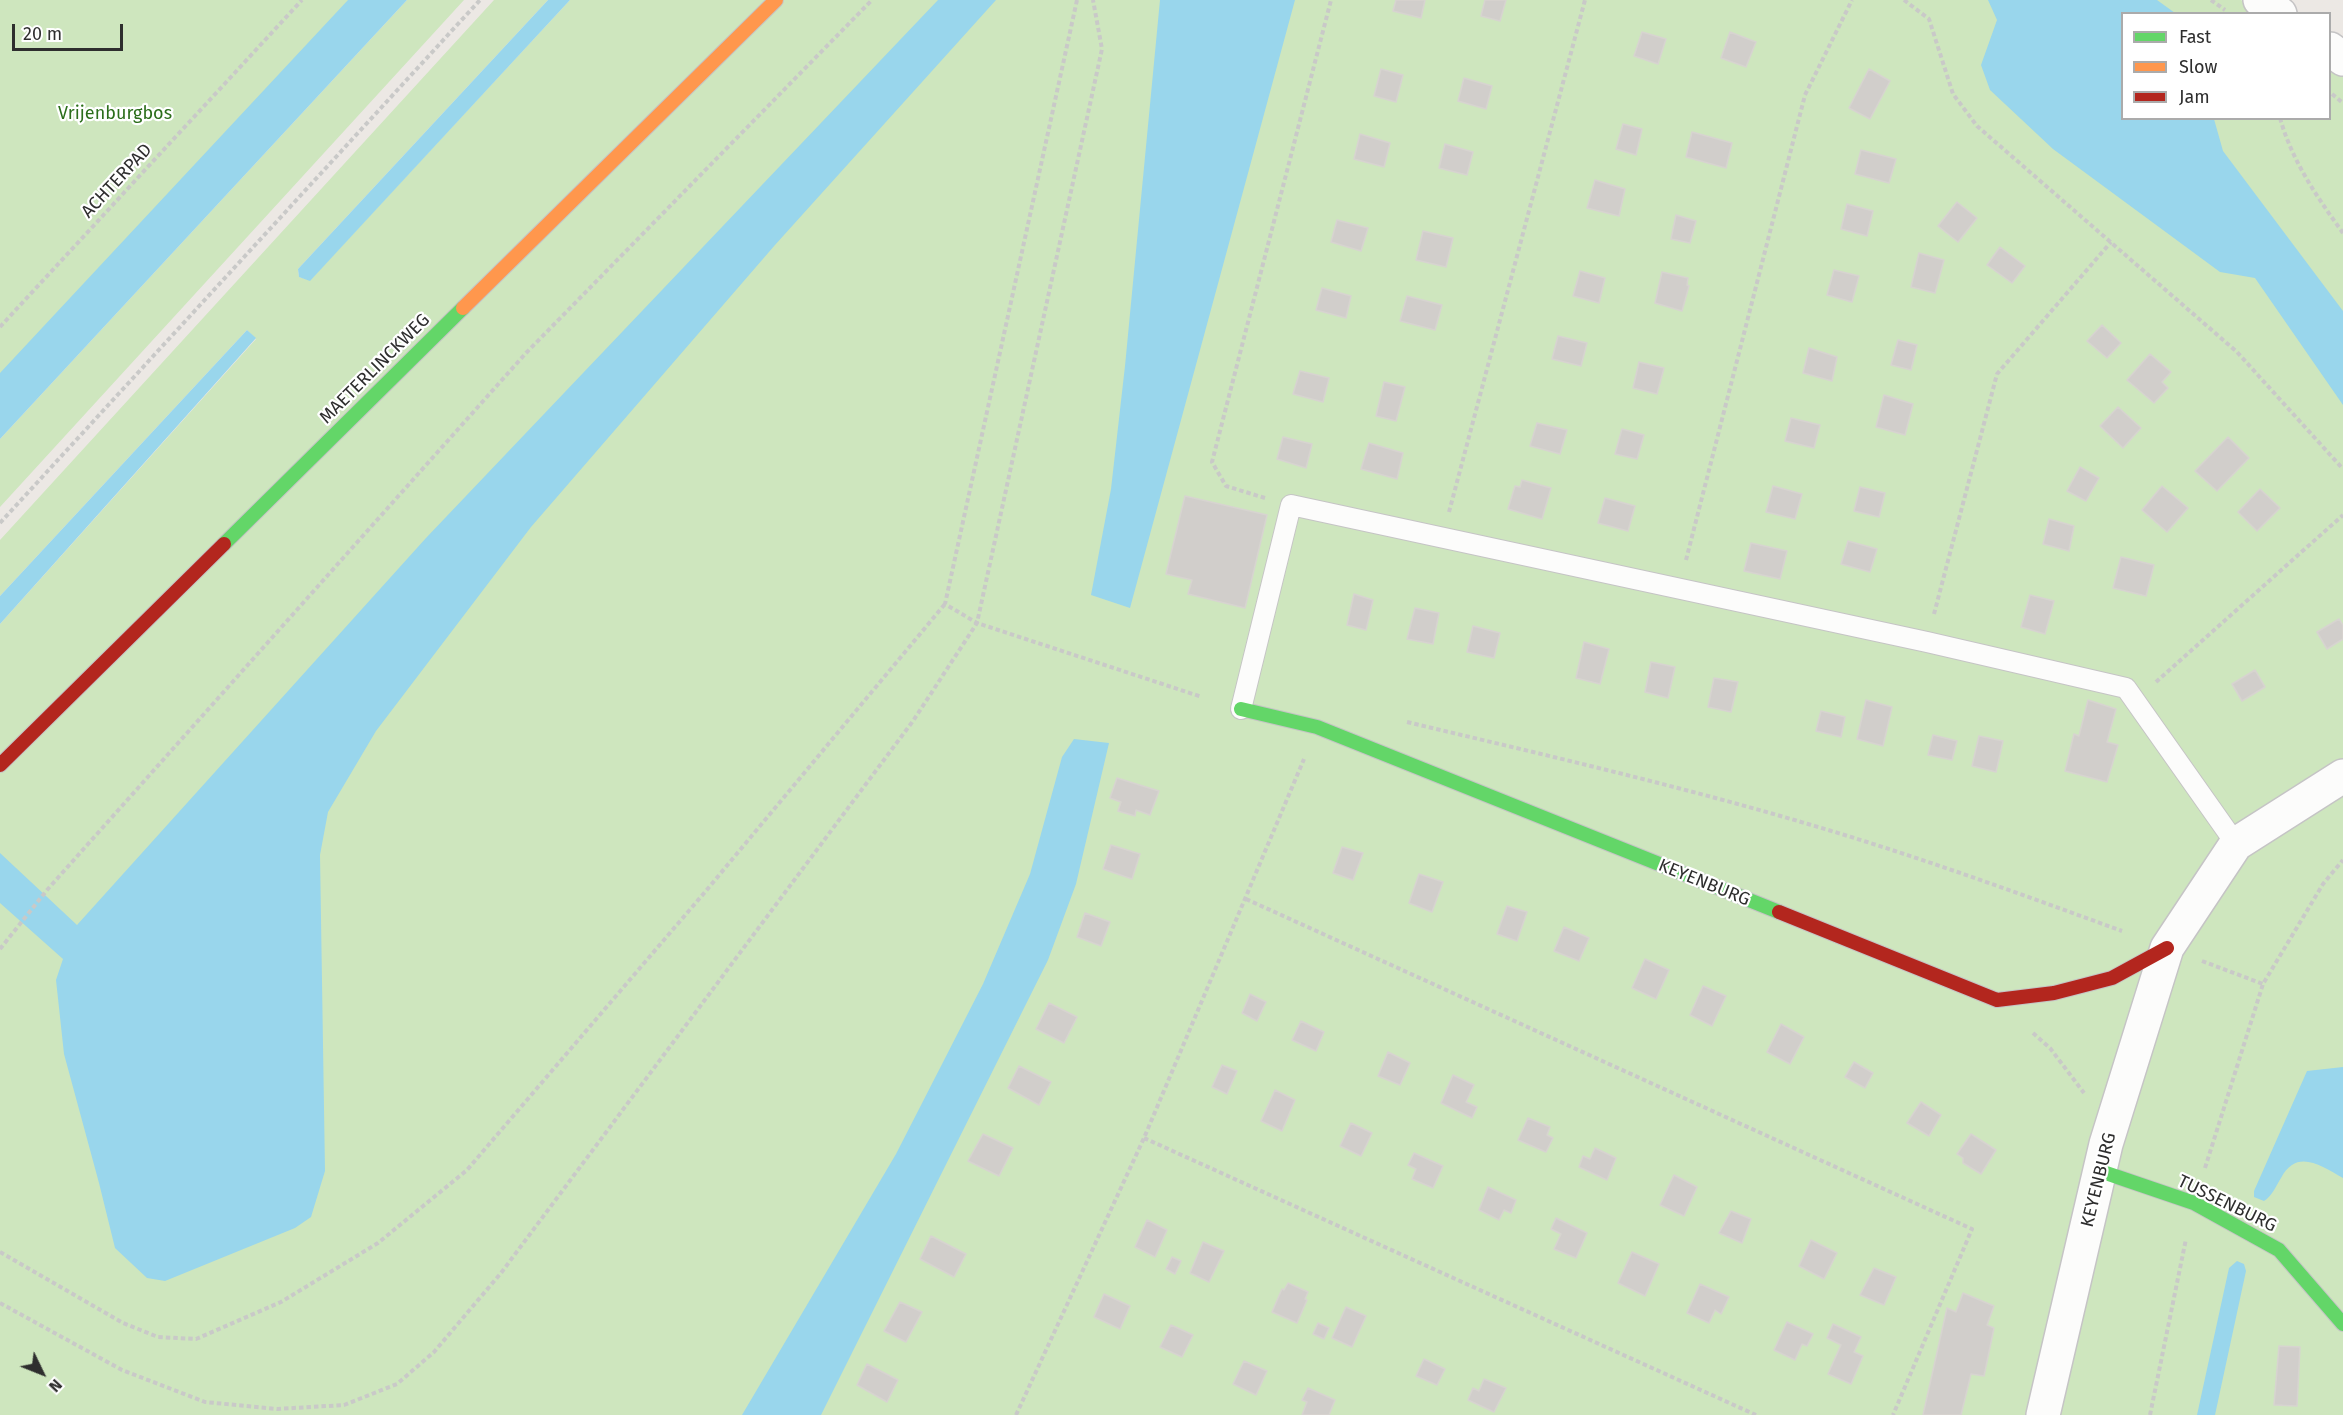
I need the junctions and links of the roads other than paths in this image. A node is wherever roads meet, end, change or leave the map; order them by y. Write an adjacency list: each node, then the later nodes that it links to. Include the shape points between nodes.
1 (776, 0): 7 (street, MAETERLINCKWEG)
2 (2260, 0): 3 (street)
3 (2277, 12)
4 (2331, 50): 5 (street)
5 (2343, 59)
6 (1240, 709): 9 (lane, via 1291,505 2126,688); 10 (street, KEYENBURG, via 1317,727 1997,1000 2054,993 2112,978)
7 (0, 765)
8 (2343, 776): 9 (street, KEYENBURG)
9 (2236, 844): 10 (street, KEYENBURG)
10 (2167, 948): 11 (street, KEYENBURG)
11 (2100, 1171): 12 (street, TUSSENBURG, via 2194,1203 2279,1250); 13 (street, KEYENBURG)
12 (2343, 1324)
13 (2043, 1415)

